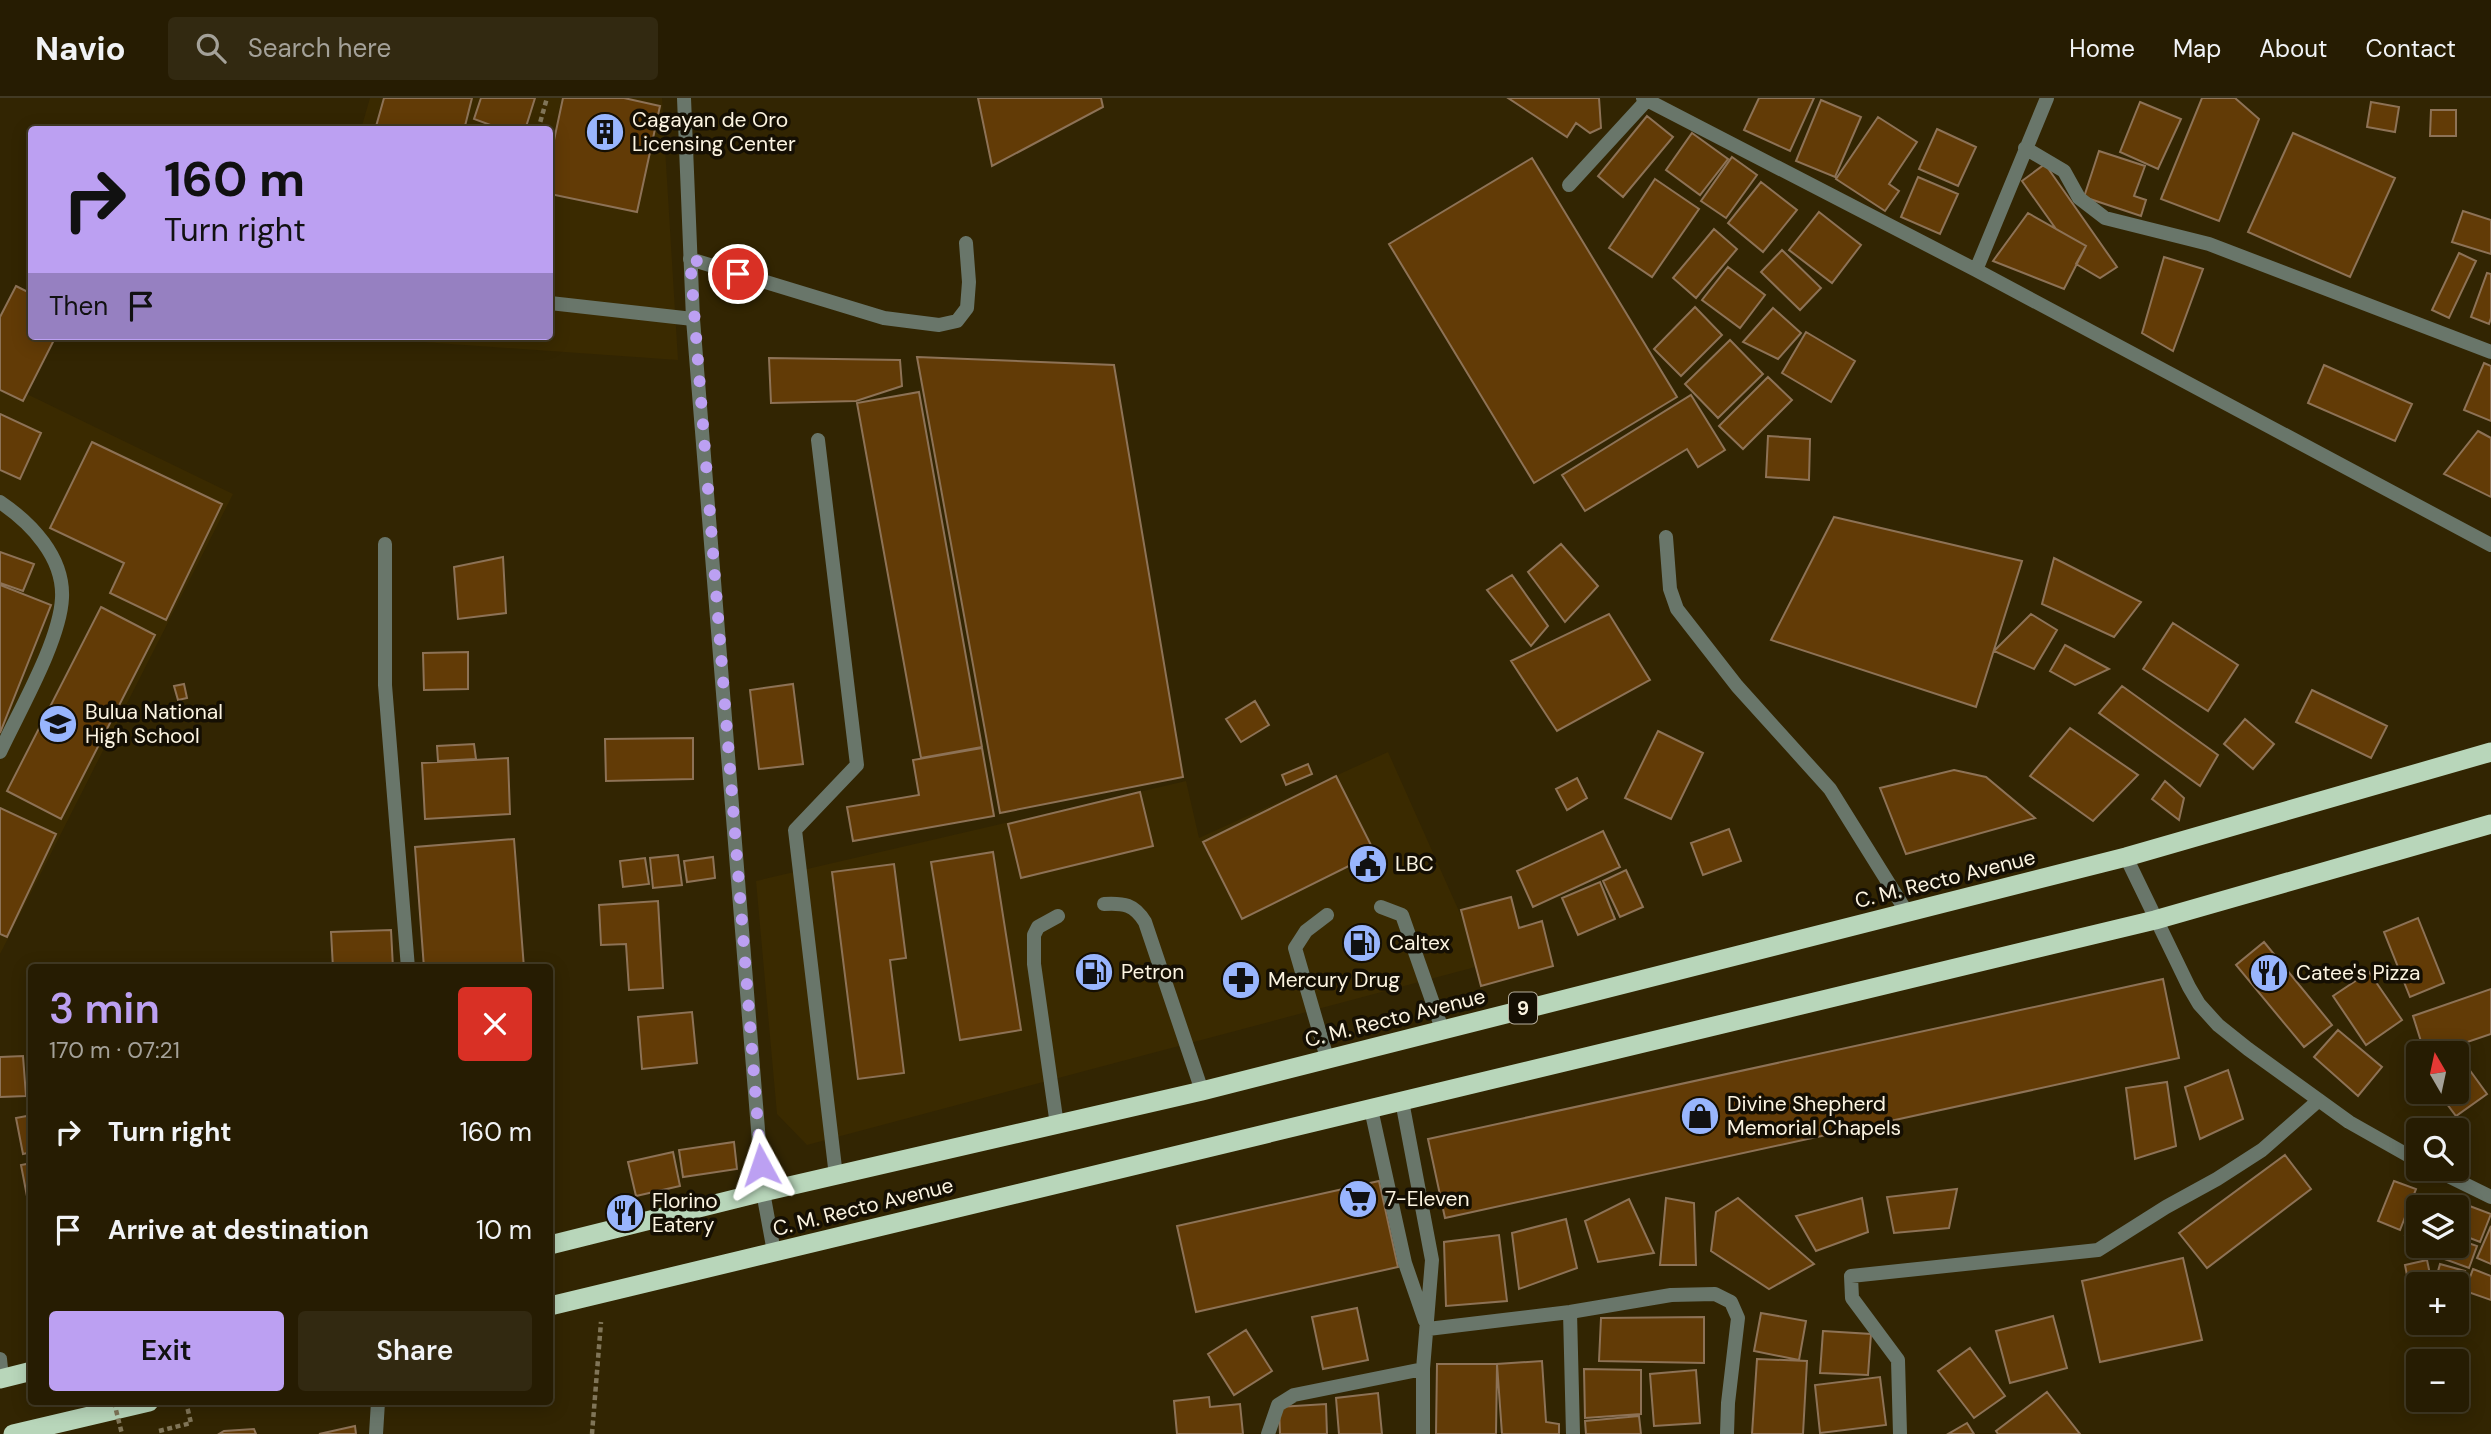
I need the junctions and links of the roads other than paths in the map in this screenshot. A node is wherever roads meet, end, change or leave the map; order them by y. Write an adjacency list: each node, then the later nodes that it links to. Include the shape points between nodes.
1 (684, 98): 7 (street)
2 (2047, 98): 4 (street)
3 (1645, 99): 5 (street); 8 (street)
4 (2025, 148): 8 (street); 11 (street, via 2064,171 2079,198 2105,218 2209,244)
5 (1569, 185)
6 (966, 243): 7 (street, via 967,307 957,321 939,325 884,318)
7 (690, 259): 10 (street)
8 (1976, 270): 16 (street)
9 (553, 303): 10 (street)
10 (693, 318): 38 (street)
11 (2491, 352)
12 (818, 440): 36 (street, via 856,765 795,830)
13 (0, 502): 17 (street, via 45,543 56,565 62,597 53,639)
14 (1666, 537): 23 (street, via 1670,589 1677,609 1737,685 1830,789)
15 (385, 544): 27 (street, via 385,685)
16 (2491, 545)
17 (0, 752)
18 (2491, 752): 20 (highway, C. M. Recto Avenue / 9)
19 (2491, 824): 26 (highway, C. M. Recto Avenue)
20 (2126, 858): 23 (highway, C. M. Recto Avenue / 9); 26 (street)
21 (1104, 904): 30 (street, via 1125,903 1145,922)
22 (1381, 907): 28 (street, via 1402,915)
23 (1906, 911): 28 (highway, C. M. Recto Avenue / 9)
24 (1327, 915): 29 (street, via 1306,931 1295,948)
25 (1058, 916): 34 (street, via 1038,927 1033,945)
26 (2155, 920): 31 (street, via 2199,1004 2218,1025); 32 (highway, C. M. Recto Avenue)
27 (408, 964)
28 (1442, 1029): 29 (highway, C. M. Recto Avenue / 9)
29 (1327, 1058): 30 (highway, C. M. Recto Avenue / 9)
30 (1202, 1091): 34 (highway, C. M. Recto Avenue / 9)
31 (2319, 1100): 35 (street); 56 (street, via 2262,1150 2098,1250 1851,1276 1852,1298 1898,1360)
32 (1402, 1101): 33 (highway, C. M. Recto Avenue); 44 (street, via 1432,1260)
33 (1371, 1109): 41 (highway, C. M. Recto Avenue); 44 (street, via 1405,1263)
34 (1057, 1125): 36 (highway, C. M. Recto Avenue / 9)
35 (2406, 1154)
36 (836, 1176): 38 (highway, C. M. Recto Avenue / 9)
37 (2458, 1181): 39 (street)
38 (763, 1192): 40 (highway, C. M. Recto Avenue / 9); 41 (street)
39 (2491, 1197)
40 (553, 1244)
41 (774, 1252): 42 (highway, C. M. Recto Avenue)
42 (553, 1305)
43 (1570, 1312): 44 (street); 54 (street); 55 (street, via 1681,1295 1715,1294 1731,1302 1738,1318)
44 (1428, 1329): 45 (street)
45 (1423, 1369): 52 (street, via 1294,1395 1278,1405); 53 (street)
46 (28, 1371): 47 (highway)
47 (1, 1372)
48 (136, 1405): 50 (highway)
49 (378, 1405): 51 (street)
50 (13, 1434)
51 (376, 1434)
52 (1268, 1434)
53 (1423, 1434)
54 (1573, 1434)
55 (1727, 1434)
56 (1900, 1434)

